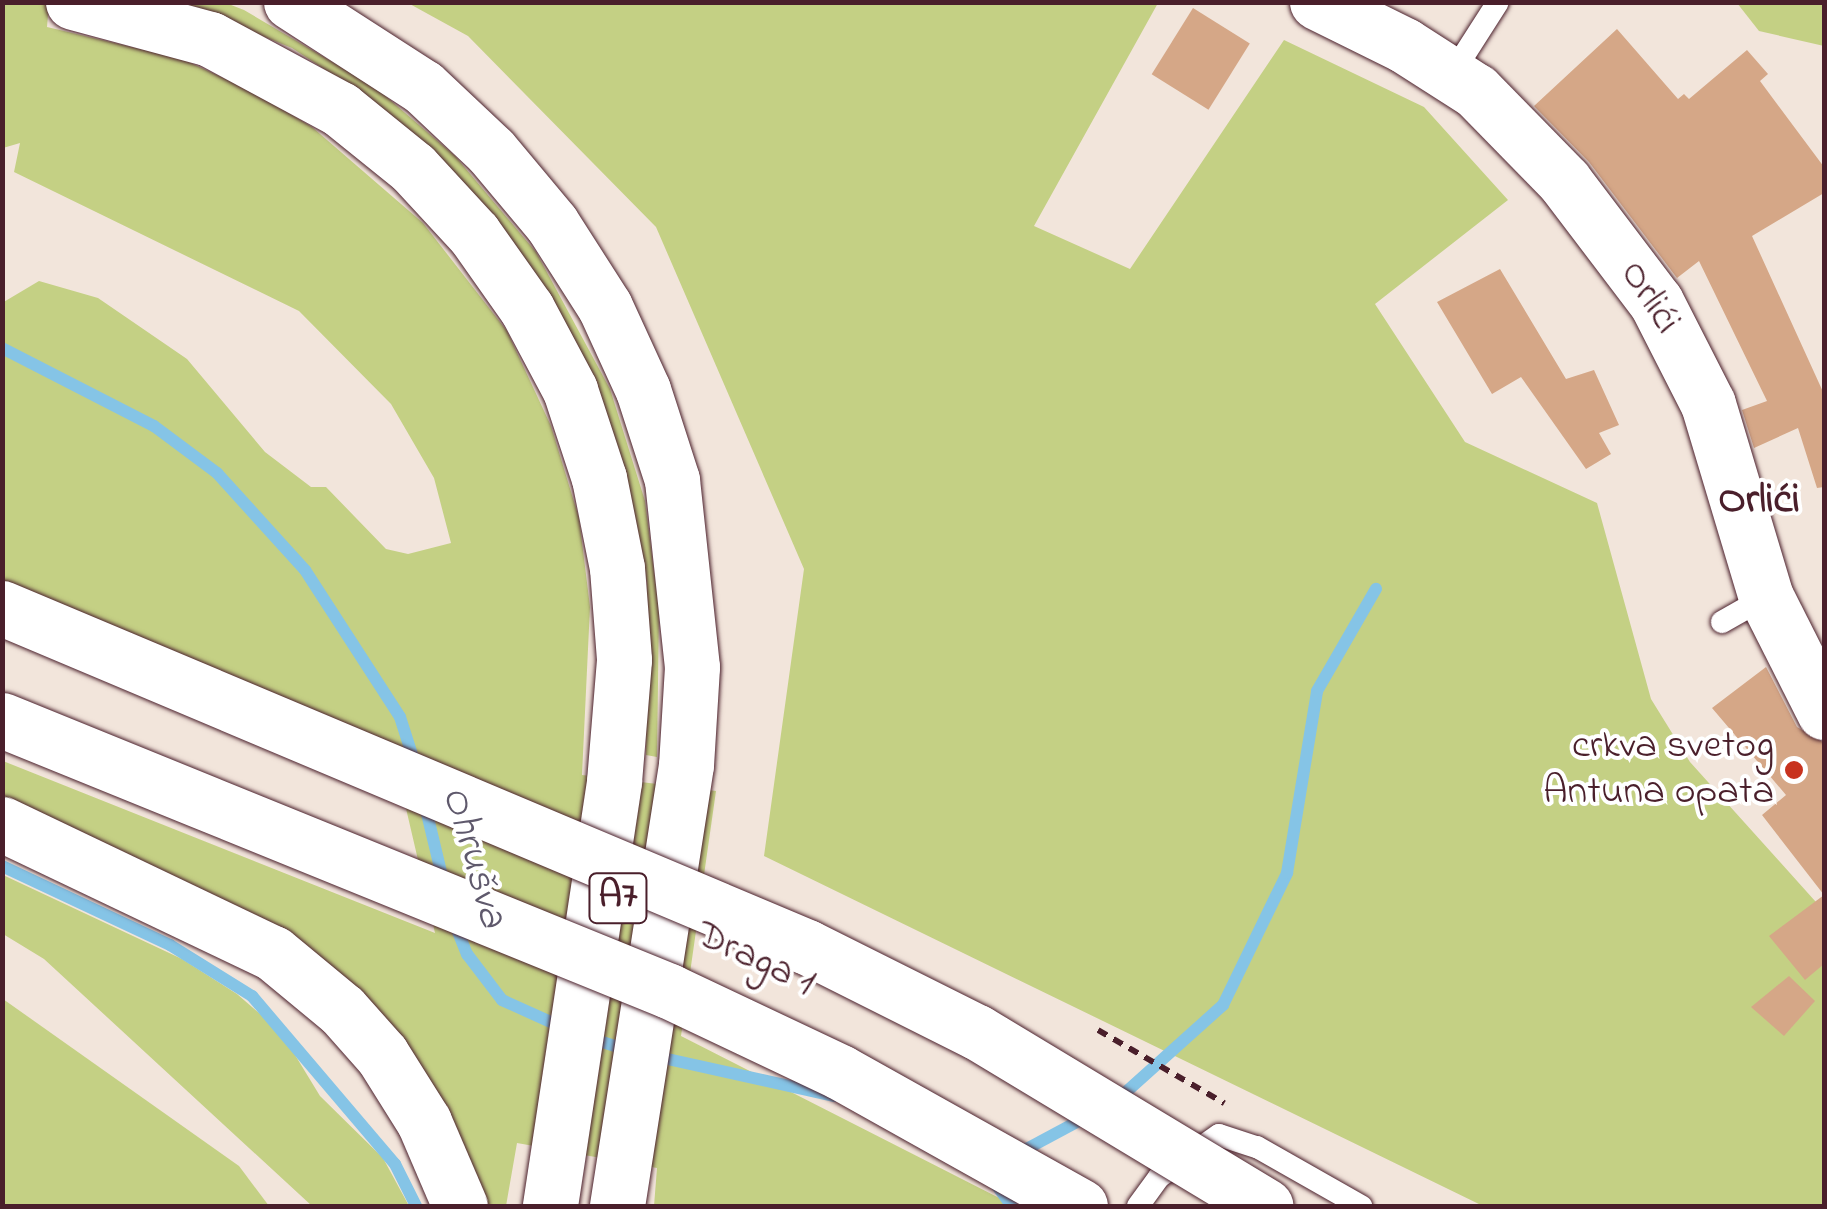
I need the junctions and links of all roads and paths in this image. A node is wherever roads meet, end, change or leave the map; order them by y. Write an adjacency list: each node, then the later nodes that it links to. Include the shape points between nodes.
1 (72, 2): 13 (main road, bridge, via 210,39 340,109 413,168 474,234 527,309 570,390 600,478 617,568 624,660 614,782)
2 (291, 2): 11 (main road, bridge, via 423,87 491,151 552,224 606,307 672,480 692,667 683,792)
3 (1498, 2): 5 (lane)
4 (1317, 3): 5 (main road, Orlići)
5 (1452, 74): 8 (main road, Orlići, via 1552,168 1656,302 1708,404 1744,610)
6 (2, 608): 17 (main road, bridge, via 807,947 977,1032)
7 (2, 644): 16 (main road, Draga 1 / A7, via 718,941 1027,1096)
8 (1824, 712)
9 (2, 720): 14 (main road, Draga 1 / A7, bridge, via 669,992 840,1072)
10 (2, 824): 12 (main road, via 273,952 301,975 382,1055 424,1122)
11 (622, 1181)
12 (460, 1206)
13 (550, 1206)
14 (1080, 1206)
15 (1138, 1206): 18 (lane, via 1166,1170 1219,1135 1257,1147)
16 (1208, 1206)
17 (1266, 1206)
18 (1361, 1206)

